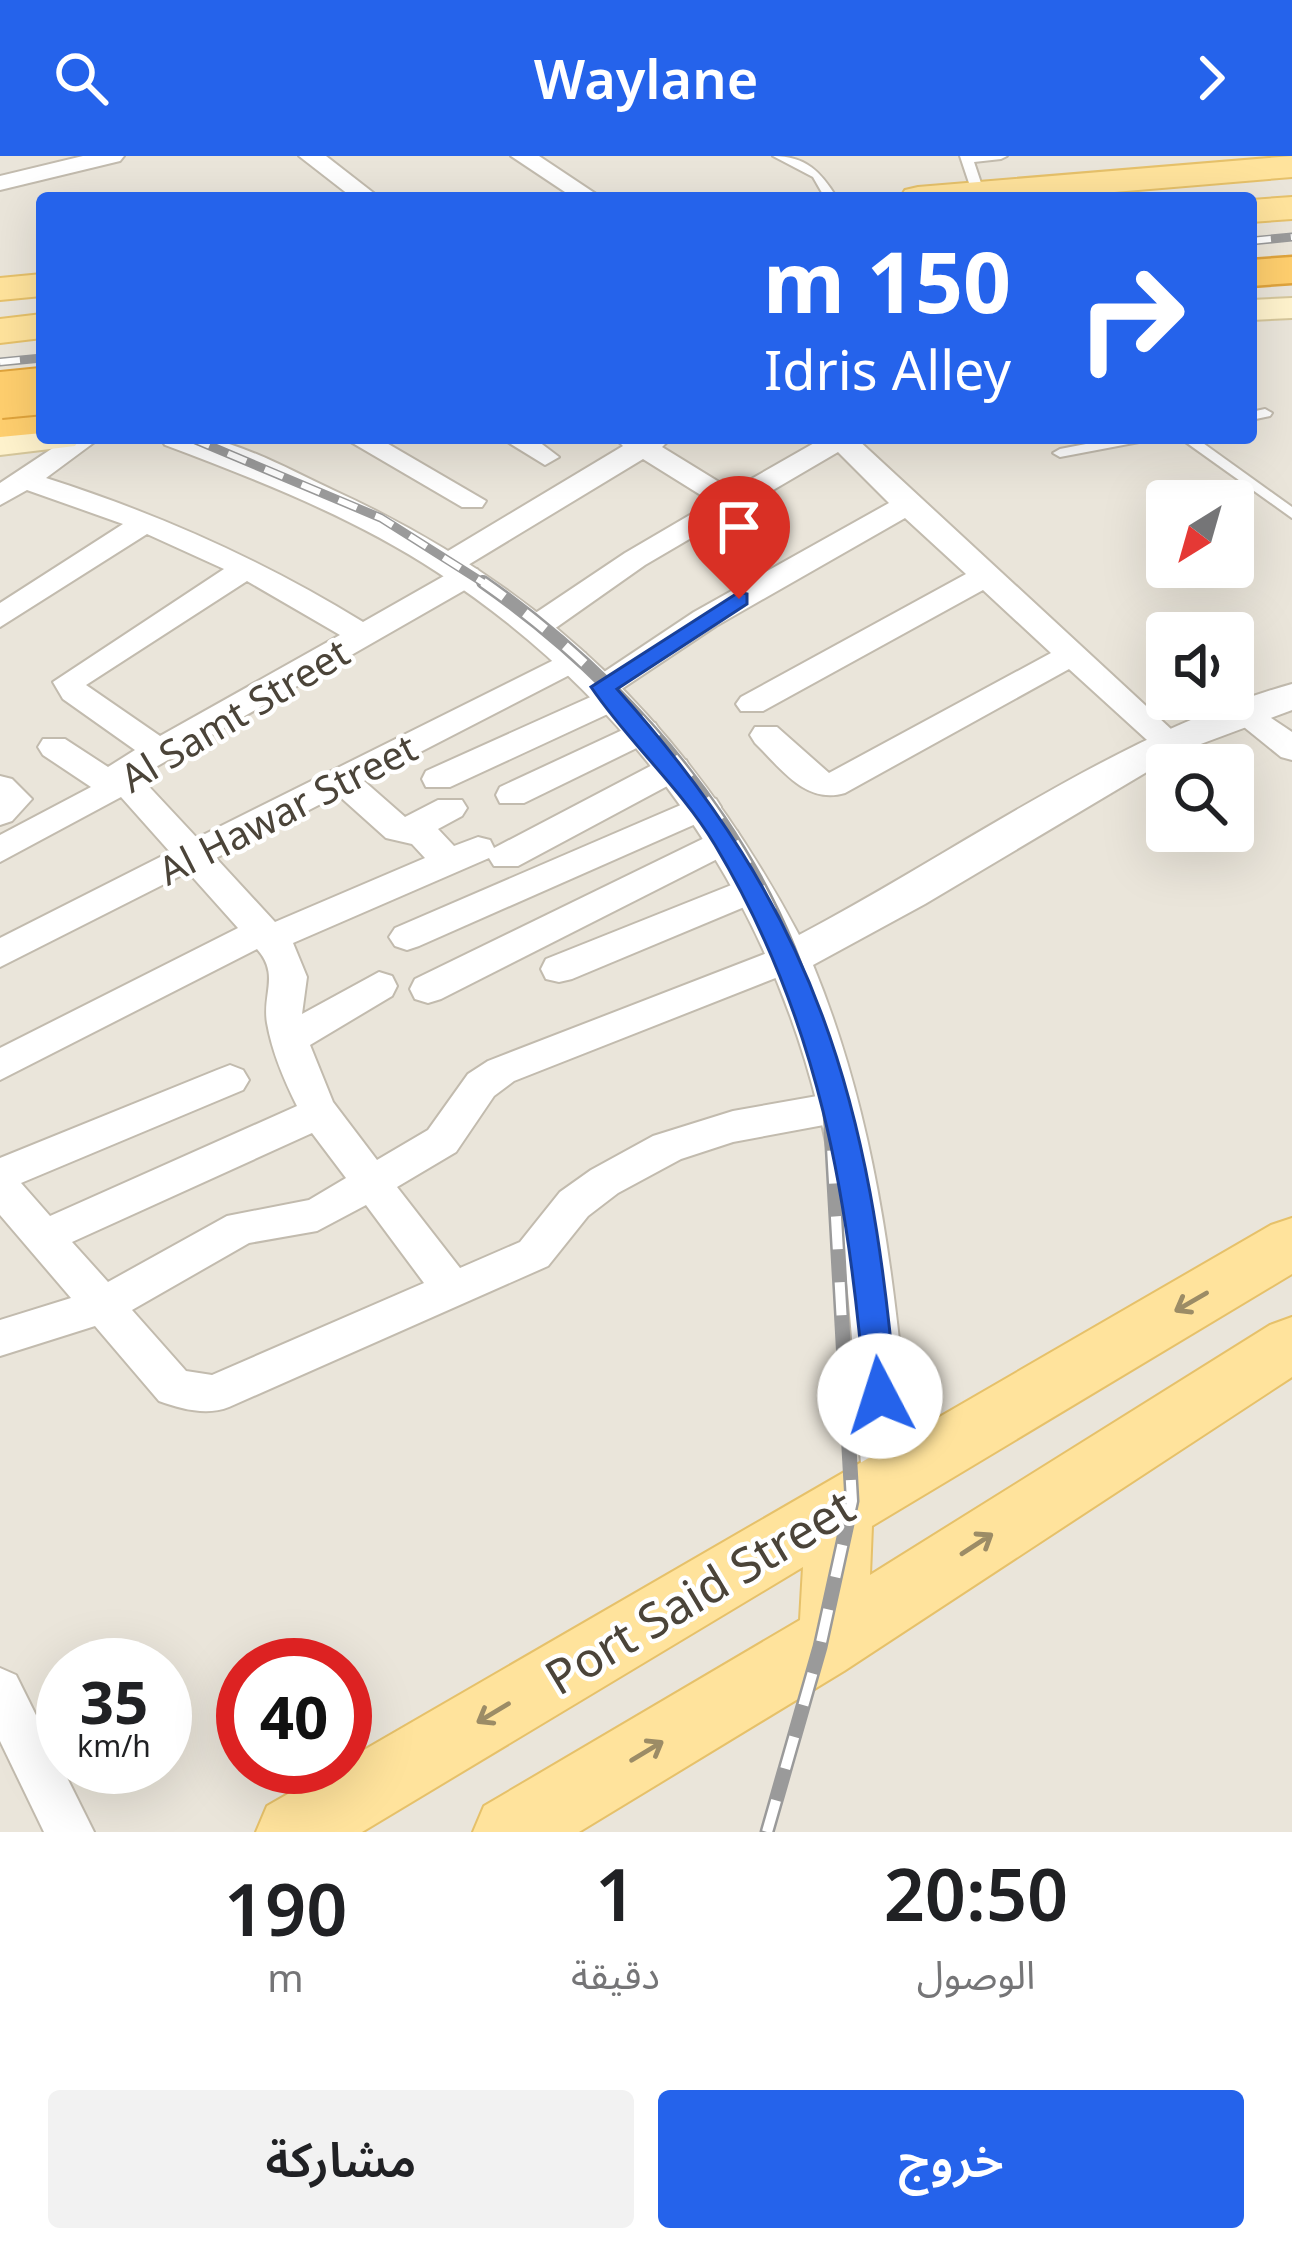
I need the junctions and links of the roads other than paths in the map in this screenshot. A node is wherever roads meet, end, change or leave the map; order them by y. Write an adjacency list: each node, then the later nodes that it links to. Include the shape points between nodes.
1 (112, 156): 8 (street)
2 (524, 156): 10 (street)
3 (779, 156): 11 (lane, via 817,175)
4 (1001, 156): 7 (lane)
5 (325, 159): 9 (street)
6 (1292, 166): 7 (main road)
7 (970, 169): 12 (main road)
8 (0, 183)
9 (361, 192)
10 (581, 192)
11 (827, 192)
12 (929, 192)
13 (1292, 208): 14 (main road)
14 (1257, 211)
15 (1292, 270): 16 (highway)
16 (1257, 273)
17 (36, 286): 18 (main road)
18 (0, 289)
19 (1292, 292): 20 (highway)
20 (1257, 295)
21 (1292, 308): 22 (main road)
22 (1257, 310)
23 (36, 327): 24 (main road)
24 (0, 331)
25 (36, 392): 26 (highway, bridge)
26 (0, 395)
27 (36, 420): 28 (highway)
28 (0, 423)
29 (36, 441): 30 (main road)
30 (0, 444)
31 (77, 444): 43 (street)
32 (191, 444): 50 (street, via 356,512)
33 (375, 444): 44 (street)
34 (524, 444): 42 (street)
35 (638, 444): 50 (street, Al Samt Street)
36 (646, 444): 45 (street)
37 (830, 444): 45 (street)
38 (847, 444): 46 (street)
39 (1107, 444): 41 (lane)
40 (1195, 444): 47 (lane)
41 (1060, 453)
42 (545, 457)
43 (12, 488): 48 (street)
44 (472, 501)
45 (730, 501): 53 (street)
46 (907, 505): 51 (street); 56 (street)
47 (1292, 514)
48 (148, 521): 49 (street); 52 (street)
49 (248, 567): 54 (street); 67 (street, via 69,682)
50 (458, 570): 53 (street); 54 (street, Al Samt Street)
51 (985, 576): 55 (street); 58 (street)
52 (0, 617)
53 (536, 627): 56 (street)
54 (363, 635): 67 (street, Al Samt Street)
55 (1073, 654): 63 (street, via 833,785 818,783); 64 (street)
56 (597, 682): 62 (street); 70 (street, Al Hawar Street); 73 (street)
57 (1292, 696): 59 (street)
58 (752, 704)
59 (1254, 713)
60 (1254, 718): 66 (street)
61 (1235, 720): 64 (street)
62 (644, 731): 68 (street); 71 (street)
63 (766, 735)
64 (1169, 742): 81 (street)
65 (54, 747): 69 (street)
66 (1292, 748)
67 (158, 751): 69 (street, Al Samt Street)
68 (674, 768): 72 (street); 76 (street)
69 (116, 780): 74 (street, Al Samt Street, via 102,796); 75 (street)
70 (343, 781): 73 (street); 75 (street, Al Hawar Street)
71 (512, 795)
72 (714, 824): 77 (street); 79 (street); 84 (street)
73 (405, 832): 76 (street)
74 (0, 850)
75 (193, 855): 78 (street); 80 (street, Al Hawar Street)
76 (478, 856): 78 (street)
77 (754, 889): 81 (street); 82 (street)
78 (266, 935): 85 (street, via 293,982 284,1010); 86 (street)
79 (407, 937)
80 (0, 954)
81 (788, 958): 88 (street); 91 (street, via 501,1071 481,1085 442,1141)
82 (559, 969)
83 (379, 986): 85 (street)
84 (428, 988)
85 (293, 1037): 89 (street)
86 (0, 1065)
87 (230, 1080): 90 (street)
88 (840, 1108): 95 (street, via 727,1125 656,1150 570,1207 534,1254); 99 (street, via 870,1272)
89 (319, 1113): 91 (street); 93 (street)
90 (0, 1175)
91 (373, 1184): 95 (street); 96 (street, via 317,1215 241,1228)
92 (0, 1186): 93 (street)
93 (44, 1237): 96 (street)
94 (1292, 1243): 99 (main road, Port Said Street, one-way to 99)
95 (453, 1290): 96 (street, via 214,1394 174,1388)
96 (104, 1305): 97 (street)
97 (0, 1339)
98 (1292, 1344): 100 (main road, one-way to 98)
99 (864, 1493): 100 (main road); 103 (main road, Port Said Street, one-way to 103)
100 (833, 1638): 104 (main road, one-way to 100)
101 (0, 1691): 102 (street)
102 (70, 1832)
103 (293, 1832)
104 (510, 1832)

